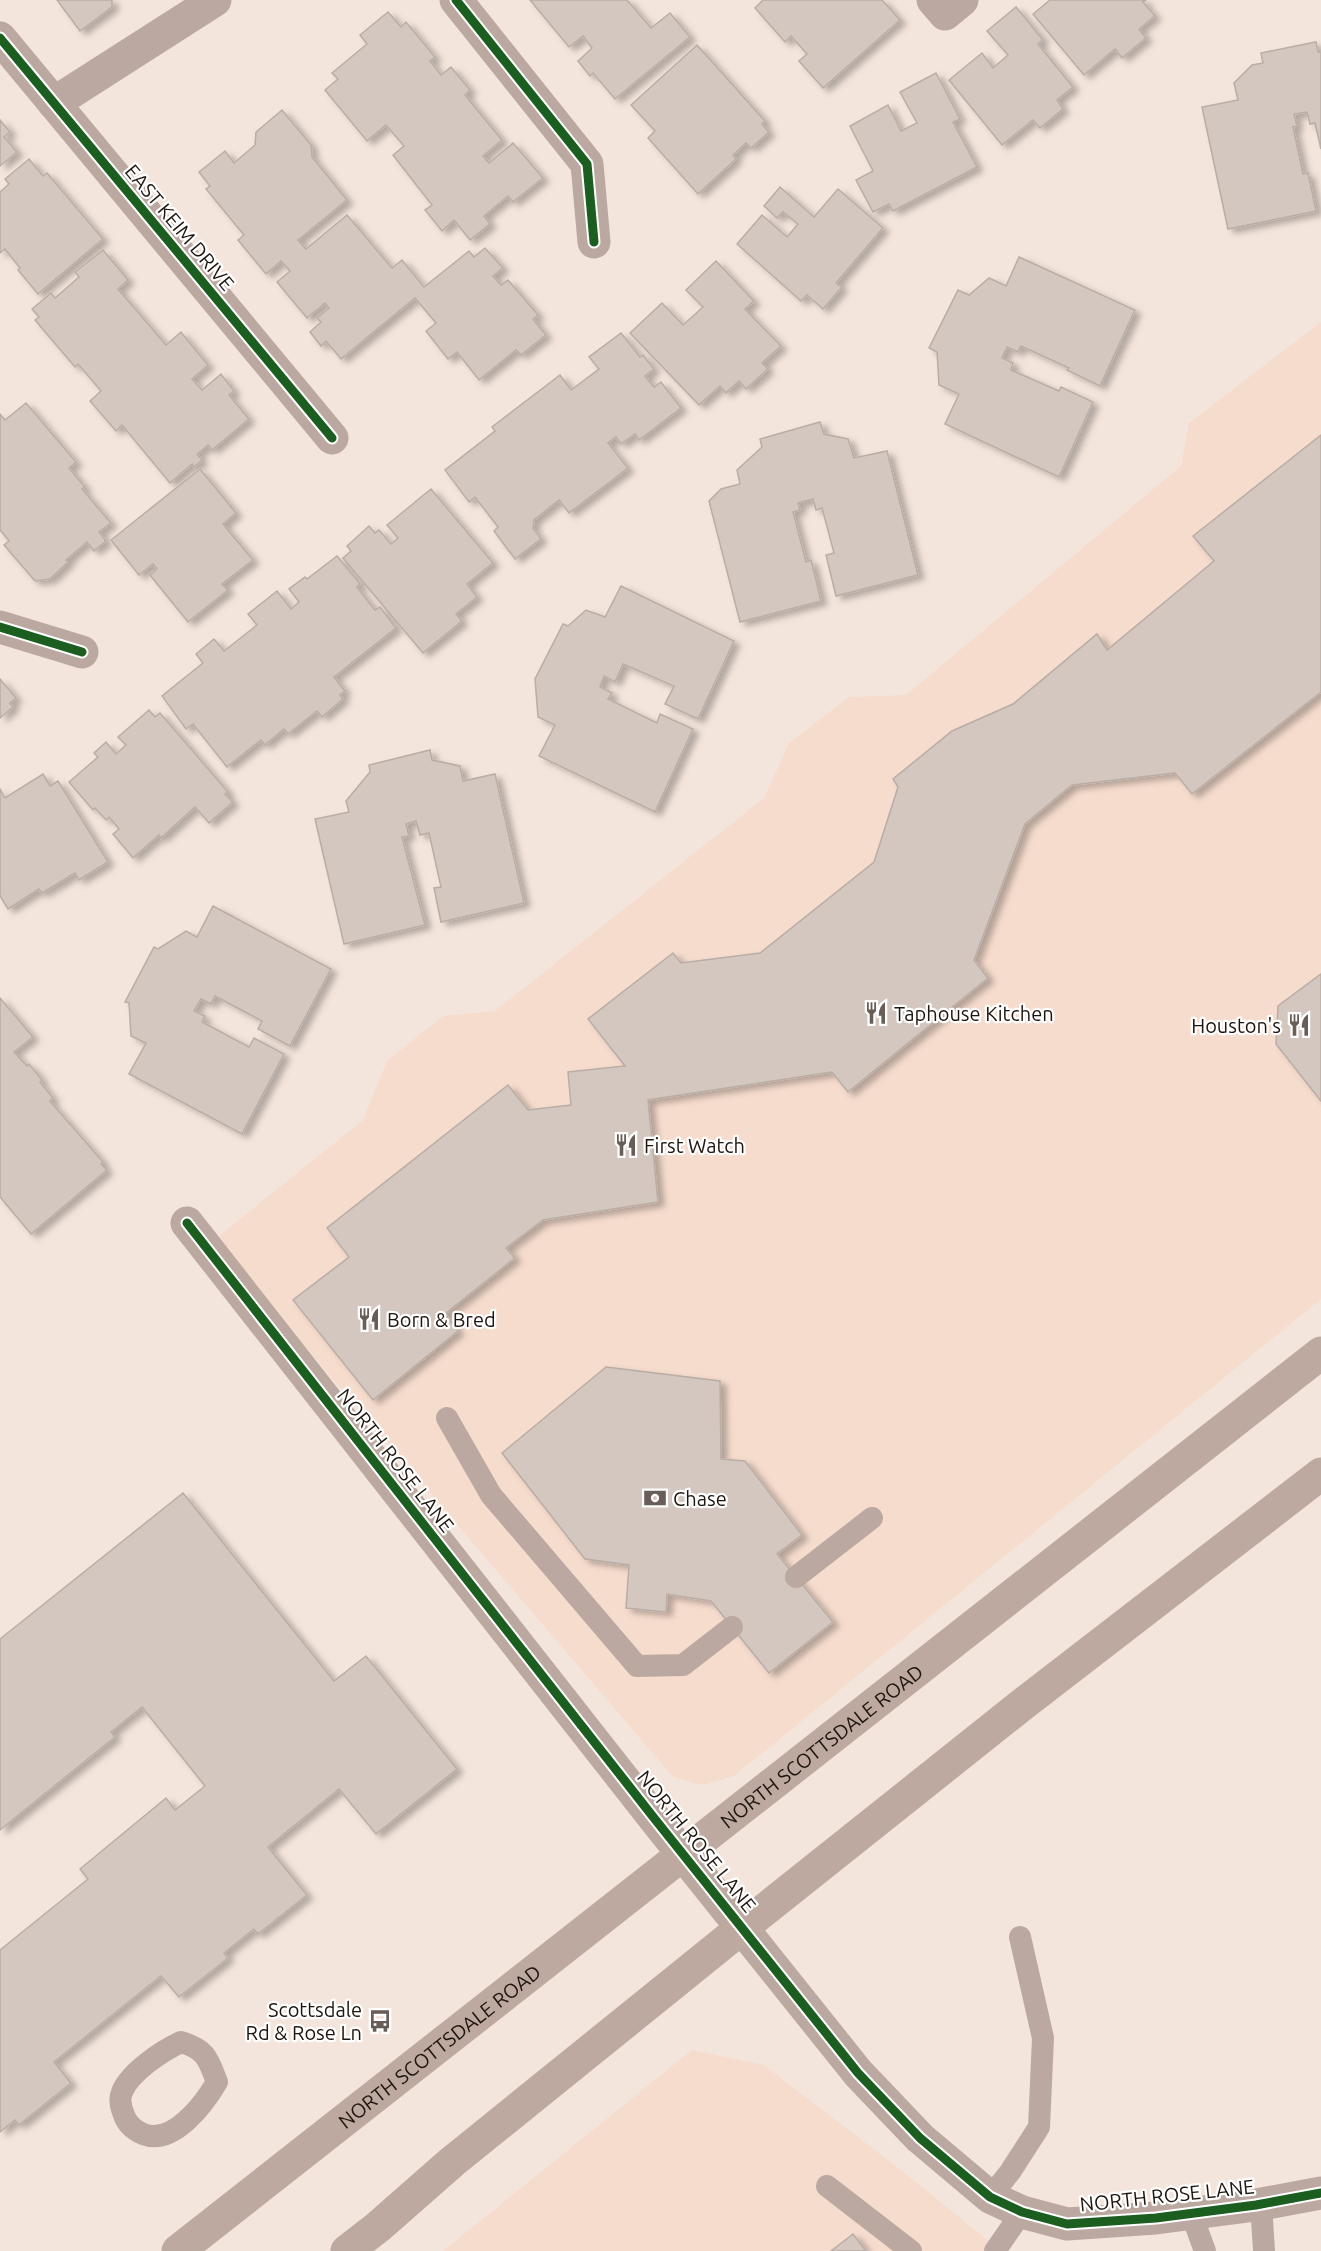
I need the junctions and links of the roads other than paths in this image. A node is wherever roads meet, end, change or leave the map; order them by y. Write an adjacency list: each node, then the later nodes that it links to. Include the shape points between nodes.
1 (215, 0): 4 (street)
2 (456, 0): 5 (street, via 587,164)
3 (0, 38): 4 (street, EAST KEIM DRIVE)
4 (54, 103): 6 (street, EAST KEIM DRIVE)
5 (594, 242)
6 (333, 438)
7 (0, 627): 8 (street)
8 (81, 652)
9 (187, 1223): 16 (street, NORTH ROSE LANE)
10 (1321, 1353): 16 (main road, NORTH SCOTTSDALE ROAD)
11 (447, 1418): 15 (lane, via 491,1495 637,1666 683,1665)
12 (1321, 1474): 17 (main road)
13 (872, 1518): 14 (lane)
14 (796, 1577)
15 (732, 1627)
16 (684, 1853): 17 (street, NORTH ROSE LANE); 26 (main road, NORTH SCOTTSDALE ROAD)
17 (743, 1927): 22 (street, NORTH ROSE LANE, via 858,2073 920,2138); 27 (main road)
18 (1020, 1937): 22 (lane, via 1043,2038 1039,2127)
19 (126, 2121): 19 (lane, via 136,2131 151,2137 189,2120 217,2082 206,2055 181,2042 165,2049 121,2093)
20 (827, 2186): 28 (lane)
21 (1321, 2193): 23 (street, NORTH ROSE LANE)
22 (990, 2197): 24 (street, NORTH ROSE LANE)
23 (1261, 2203): 25 (street, NORTH ROSE LANE); 31 (lane)
24 (1022, 2212): 25 (street, NORTH ROSE LANE, via 1067,2224); 29 (lane)
25 (1191, 2213): 30 (lane)
26 (178, 2251)
27 (347, 2251)
28 (911, 2251)
29 (995, 2251)
30 (1205, 2251)
31 (1264, 2251)

